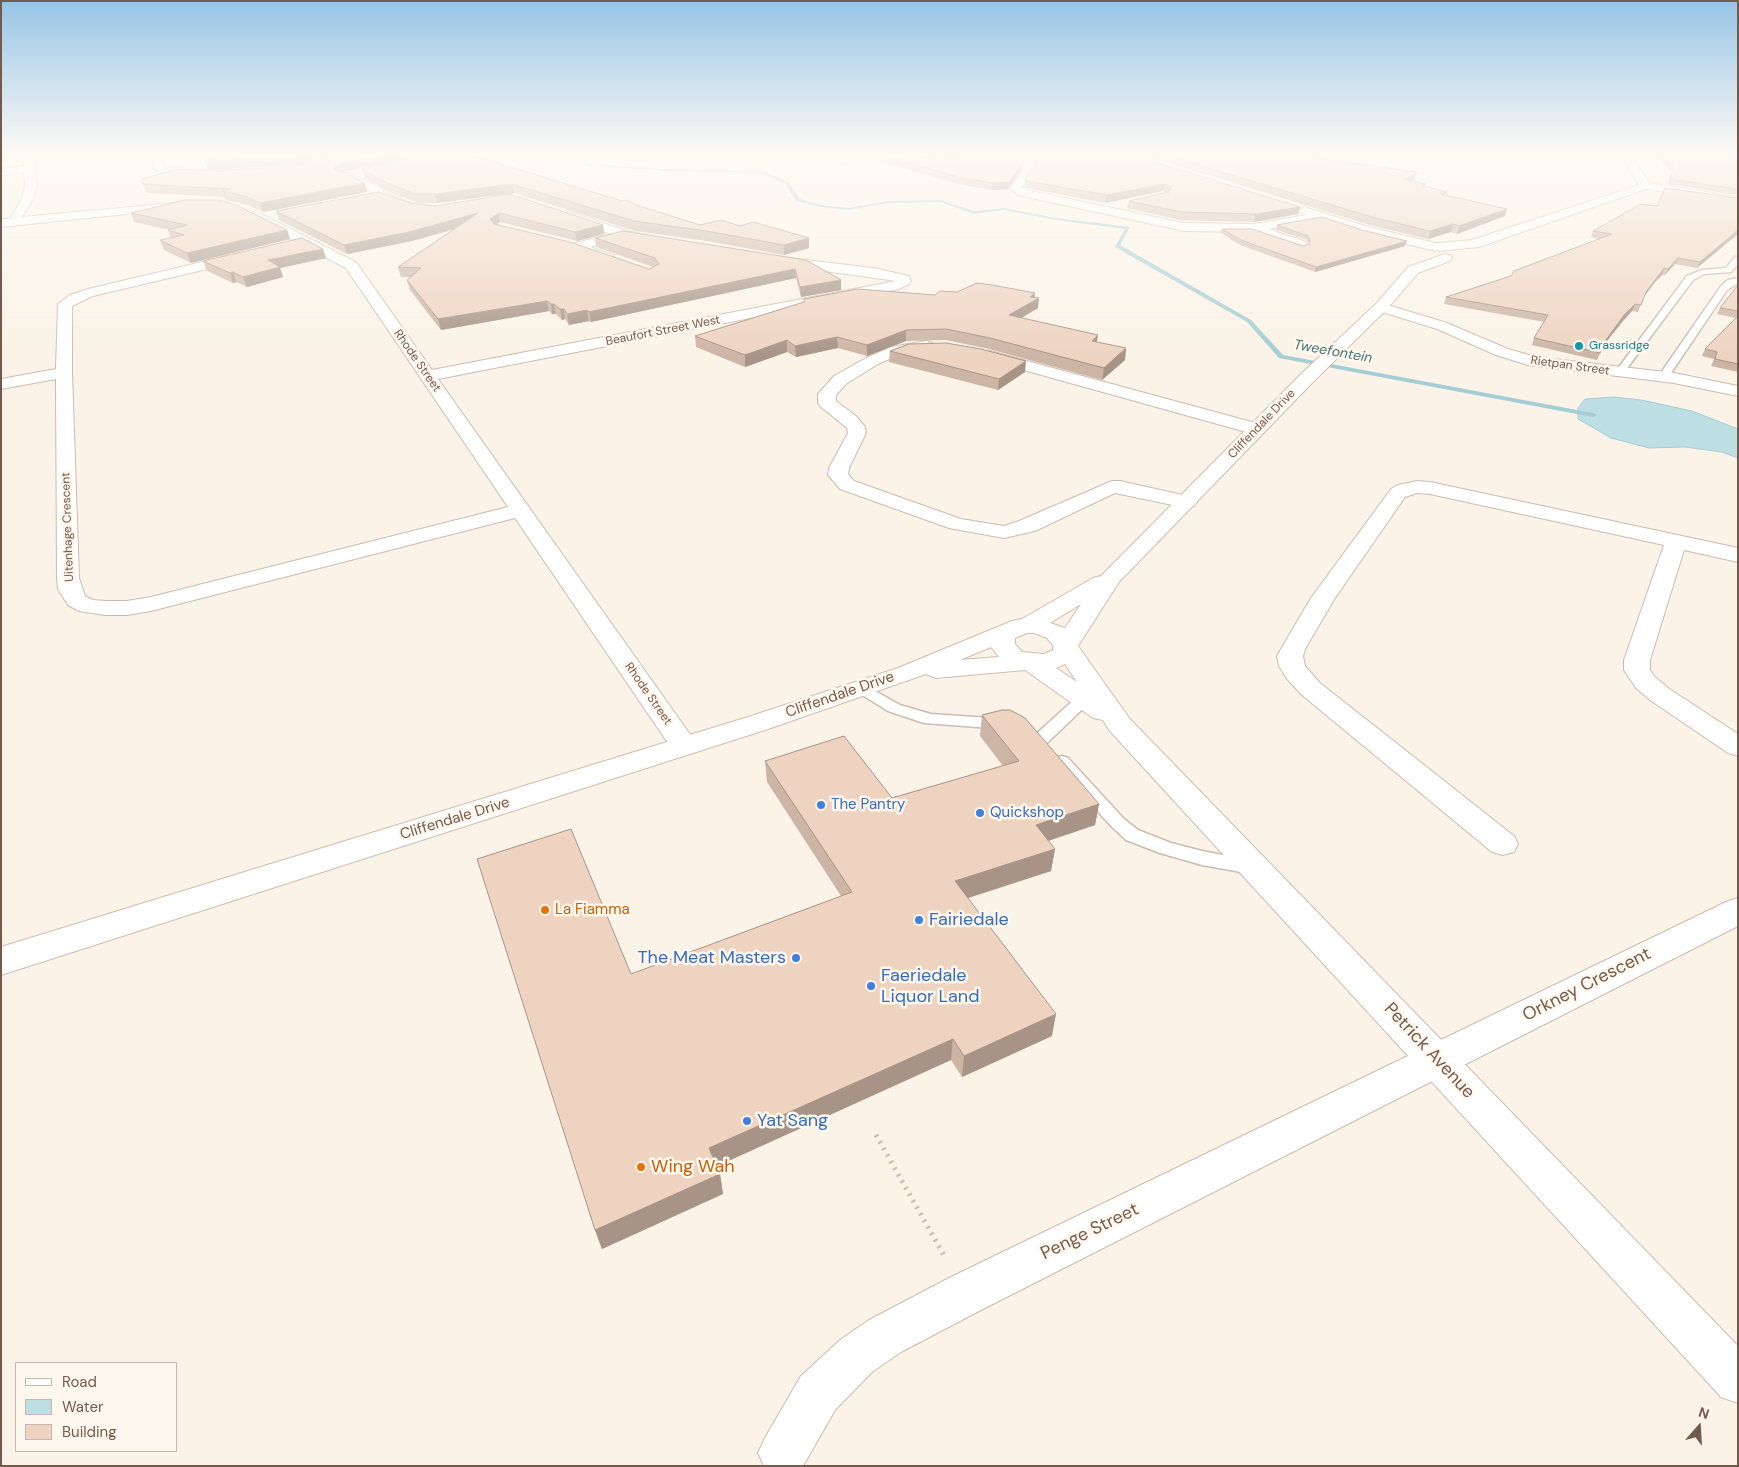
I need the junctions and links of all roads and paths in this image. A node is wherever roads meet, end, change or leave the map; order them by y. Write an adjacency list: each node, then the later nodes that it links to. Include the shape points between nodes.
1 (268, 221): 9 (street, Rhode Street)
2 (585, 221): 8 (street)
3 (1160, 221): 7 (street, via 1191,228)
4 (1291, 221): 7 (street)
5 (1339, 221): 14 (street)
6 (1540, 221): 11 (street, Cliffendale Drive)
7 (1254, 228): 12 (street)
8 (624, 234): 10 (street); 18 (street, via 572,246)
9 (307, 242): 13 (street); 26 (street, Rhode Street, via 351,265)
10 (667, 242)
11 (1474, 244): 14 (street, Cliffendale Drive); 14 (street, Cliffendale Drive, via 1459,256)
12 (1301, 246)
13 (279, 248)
14 (1432, 251): 19 (street, Cliffendale Drive); 19 (street, Cliffendale Drive, via 1414,262)
15 (260, 253): 24 (street, Uitenhage Crescent, via 71,300 65,304)
16 (768, 259): 26 (street, Beaufort Street West, via 904,279 899,285)
17 (1738, 259): 25 (lane, via 1728,270 1698,273 1690,278)
18 (623, 263)
19 (1413, 270): 21 (street, Cliffendale Drive)
20 (1738, 280): 27 (lane, via 1724,288)
21 (1381, 307): 25 (street, Rietpan Street, via 1442,326 1517,358); 30 (street, Cliffendale Drive)
22 (940, 347): 31 (street, via 906,348 872,361 840,380 827,394 827,402 856,427 857,433 839,468 838,475 847,485 956,524 1004,532 1027,526 1112,488)
23 (974, 352): 30 (street)
24 (64, 373): 28 (street); 32 (street, Uitenhage Crescent, via 68,578 76,600 87,606 127,608 151,604)
25 (1618, 373): 27 (street, Rietpan Street)
26 (427, 376): 32 (street, Rhode Street)
27 (1663, 377): 29 (street, Rietpan Street)
28 (1, 384)
29 (1738, 391)
30 (1257, 429): 31 (street, Cliffendale Drive)
31 (1187, 502): 35 (street, Cliffendale Drive)
32 (521, 510): 44 (street, Rhode Street)
33 (1676, 542): 34 (street); 45 (street, via 1637,660 1637,670 1659,694); 46 (street, via 1430,488 1405,489 1398,493 1323,598 1293,649 1290,656 1292,666 1303,682)
34 (1738, 555)
35 (1111, 578): 36 (street, Cliffendale Drive, via 1068,604); 37 (street, Cliffendale Drive)
36 (1018, 628): 37 (street, Petrick Avenue, via 1052,630); 38 (street, Petrick Avenue, via 1003,638 1002,646 1013,657); 39 (street, Cliffendale Drive)
37 (1066, 645): 38 (street, Cliffendale Drive, via 1063,654 1055,659); 42 (street, Petrick Avenue)
38 (1028, 662): 39 (street, Cliffendale Drive); 41 (street, Petrick Avenue)
39 (907, 673): 40 (street, Cliffendale Drive)
40 (861, 688): 43 (lane, via 894,708 930,719 997,723); 44 (street, Cliffendale Drive)
41 (1084, 700): 42 (street, Petrick Avenue); 43 (lane)
42 (1119, 724): 47 (street, Petrick Avenue)
43 (1029, 733): 47 (lane, via 1132,835 1202,858)
44 (684, 746): 49 (street, Cliffendale Drive)
45 (1738, 747)
46 (1503, 844)
47 (1255, 867): 50 (street, Petrick Avenue)
48 (1738, 911): 50 (street, Orkney Crescent)
49 (1, 961)
50 (1437, 1060): 52 (street, Penge Street); 53 (street, Petrick Avenue)
51 (876, 1135): 52 (path)
52 (965, 1294): 54 (street, Penge Street, via 885,1336 856,1356 818,1393)
53 (1738, 1380)
54 (783, 1453)

